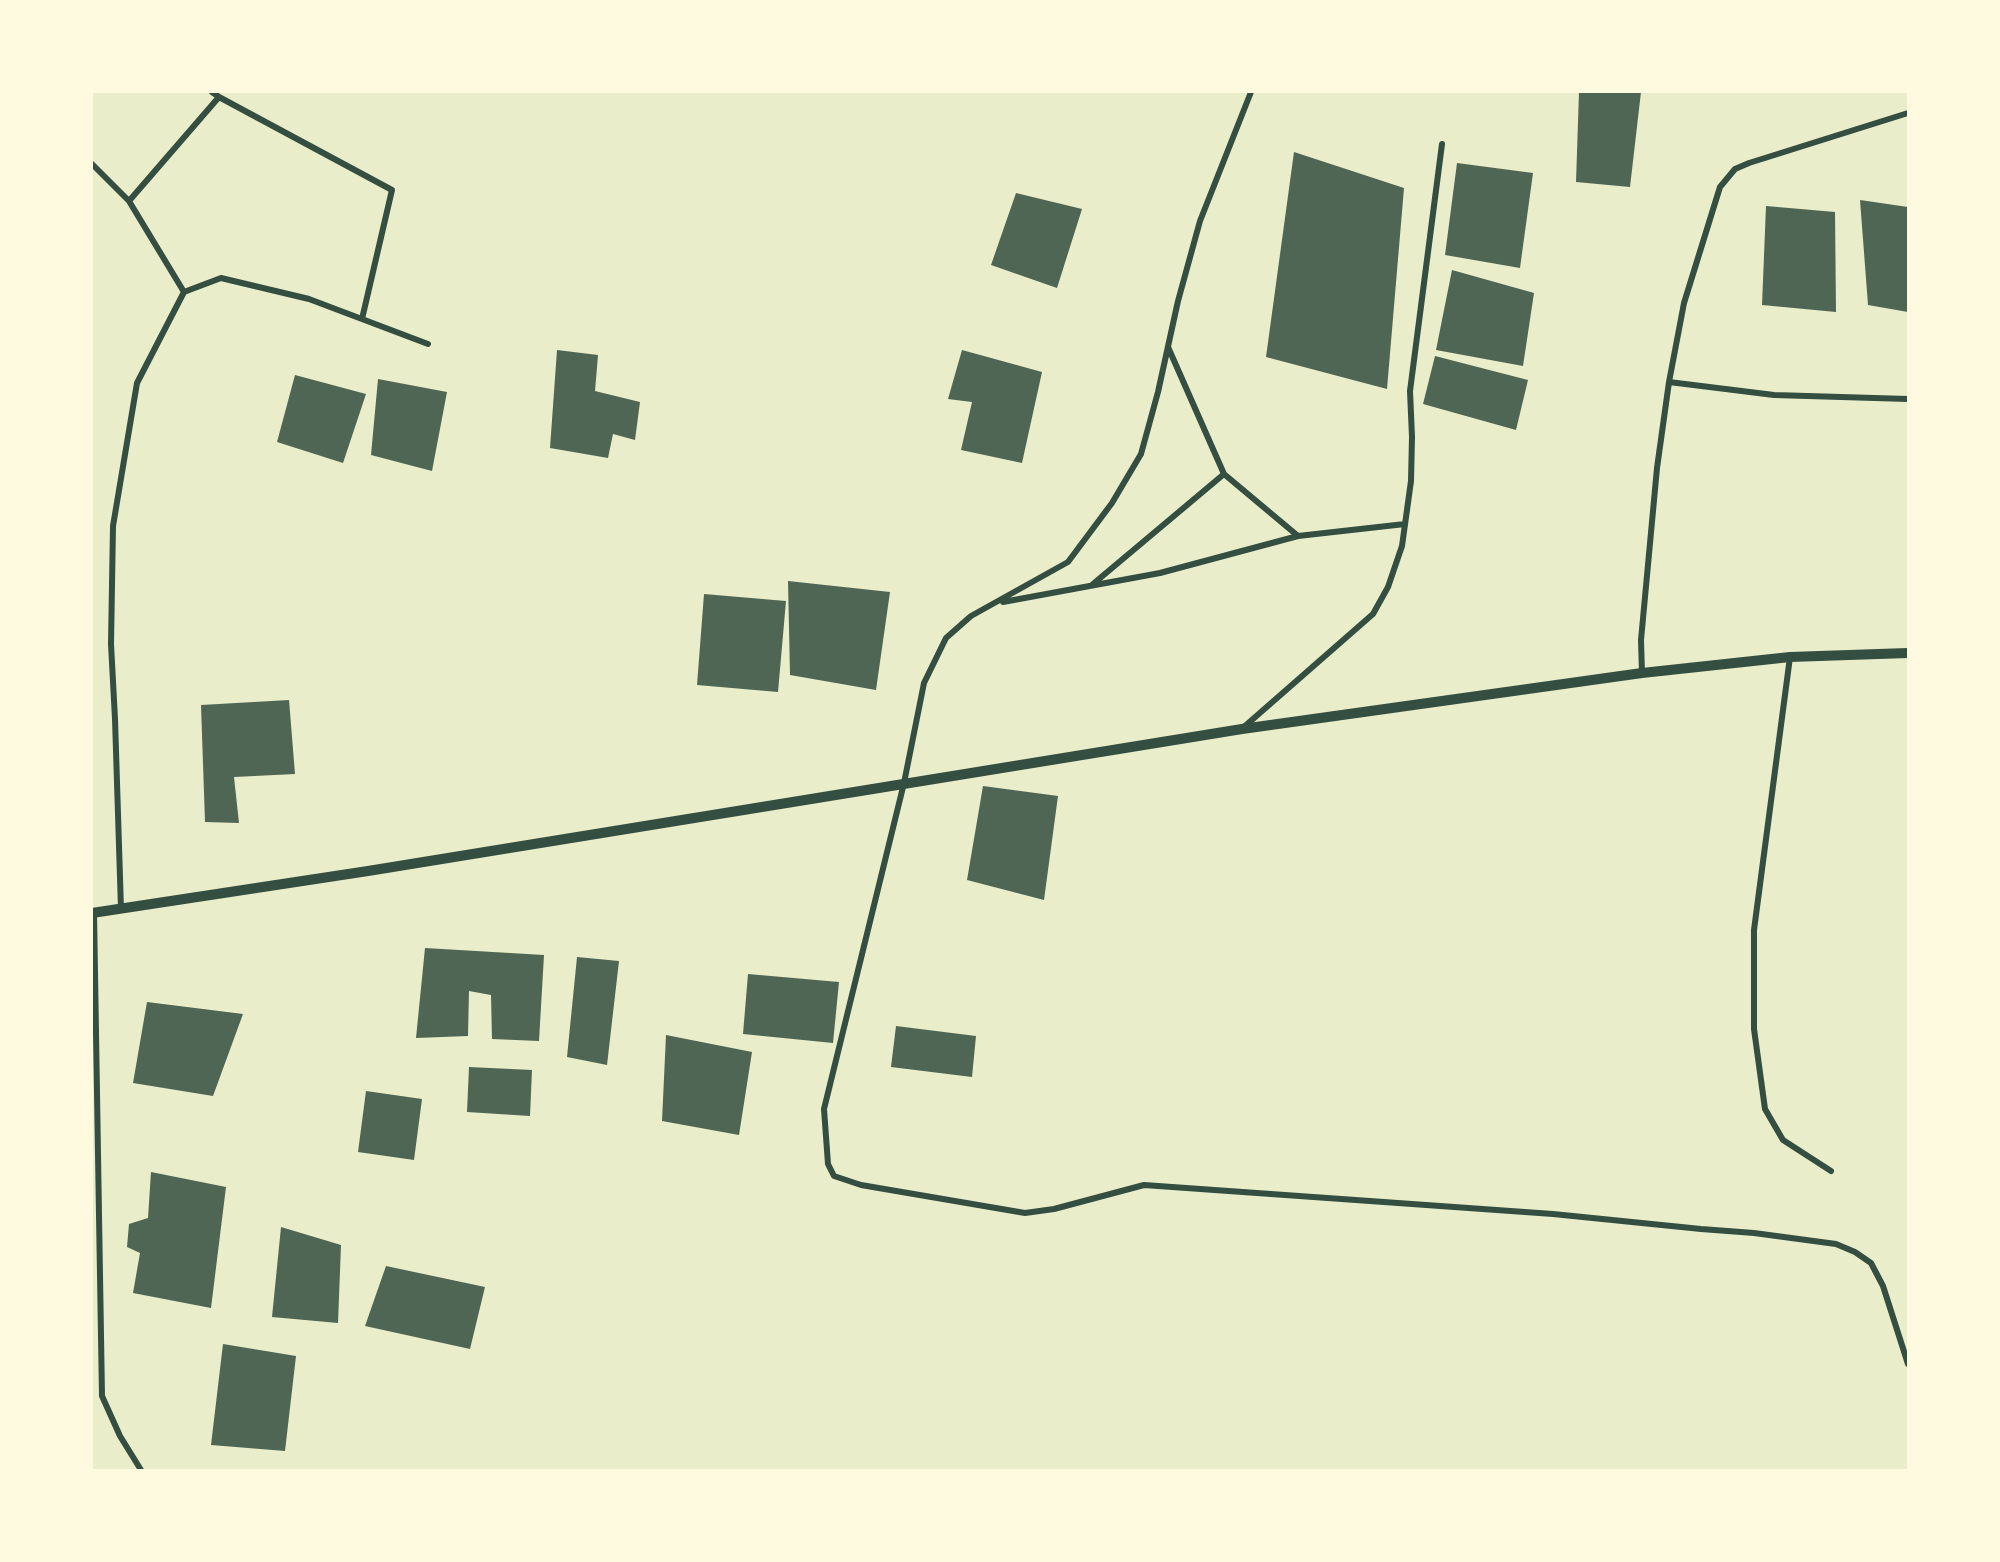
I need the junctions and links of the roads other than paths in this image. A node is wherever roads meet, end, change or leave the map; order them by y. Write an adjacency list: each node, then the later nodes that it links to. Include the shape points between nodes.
1 (212, 92): 3 (street)
2 (1251, 92): 11 (street, via 1200,221)
3 (219, 98): 7 (street); 9 (street, via 392,190)
4 (1908, 113): 12 (street, via 1749,163 1728,175 1717,196 1684,303)
5 (1442, 144): 15 (street, via 1410,392 1413,437)
6 (92, 164): 7 (street)
7 (129, 201): 8 (street)
8 (183, 292): 9 (street, via 220,278 309,299); 24 (street, via 137,383 113,526 111,644)
9 (362, 319): 10 (street)
10 (428, 344)
11 (1168, 347): 14 (street); 18 (street, via 1141,454 1112,503 1068,562)
12 (1669, 382): 13 (street, via 1774,395); 21 (street, via 1641,640)
13 (1908, 399)
14 (1224, 474): 16 (street); 17 (street)
15 (1405, 524): 16 (street); 22 (street, via 1388,587 1373,614)
16 (1298, 536): 17 (street, via 1160,573)
17 (1091, 586): 18 (street)
18 (997, 603): 23 (street, via 971,616 946,638 924,683)
19 (1908, 653): 20 (street)
20 (1791, 657): 21 (street); 26 (street, via 1754,930 1754,1029 1765,1108 1784,1140)
21 (1642, 673): 22 (street)
22 (1242, 729): 23 (street)
23 (904, 783): 24 (street); 27 (street, via 825,1108 828,1164 834,1176 861,1185 1025,1213 1144,1185 1553,1214 1836,1244 1871,1263 1883,1286)
24 (122, 909): 25 (street)
25 (93, 913): 28 (street, via 102,1396)
26 (1832, 1172)
27 (1908, 1364)
28 (141, 1470)

